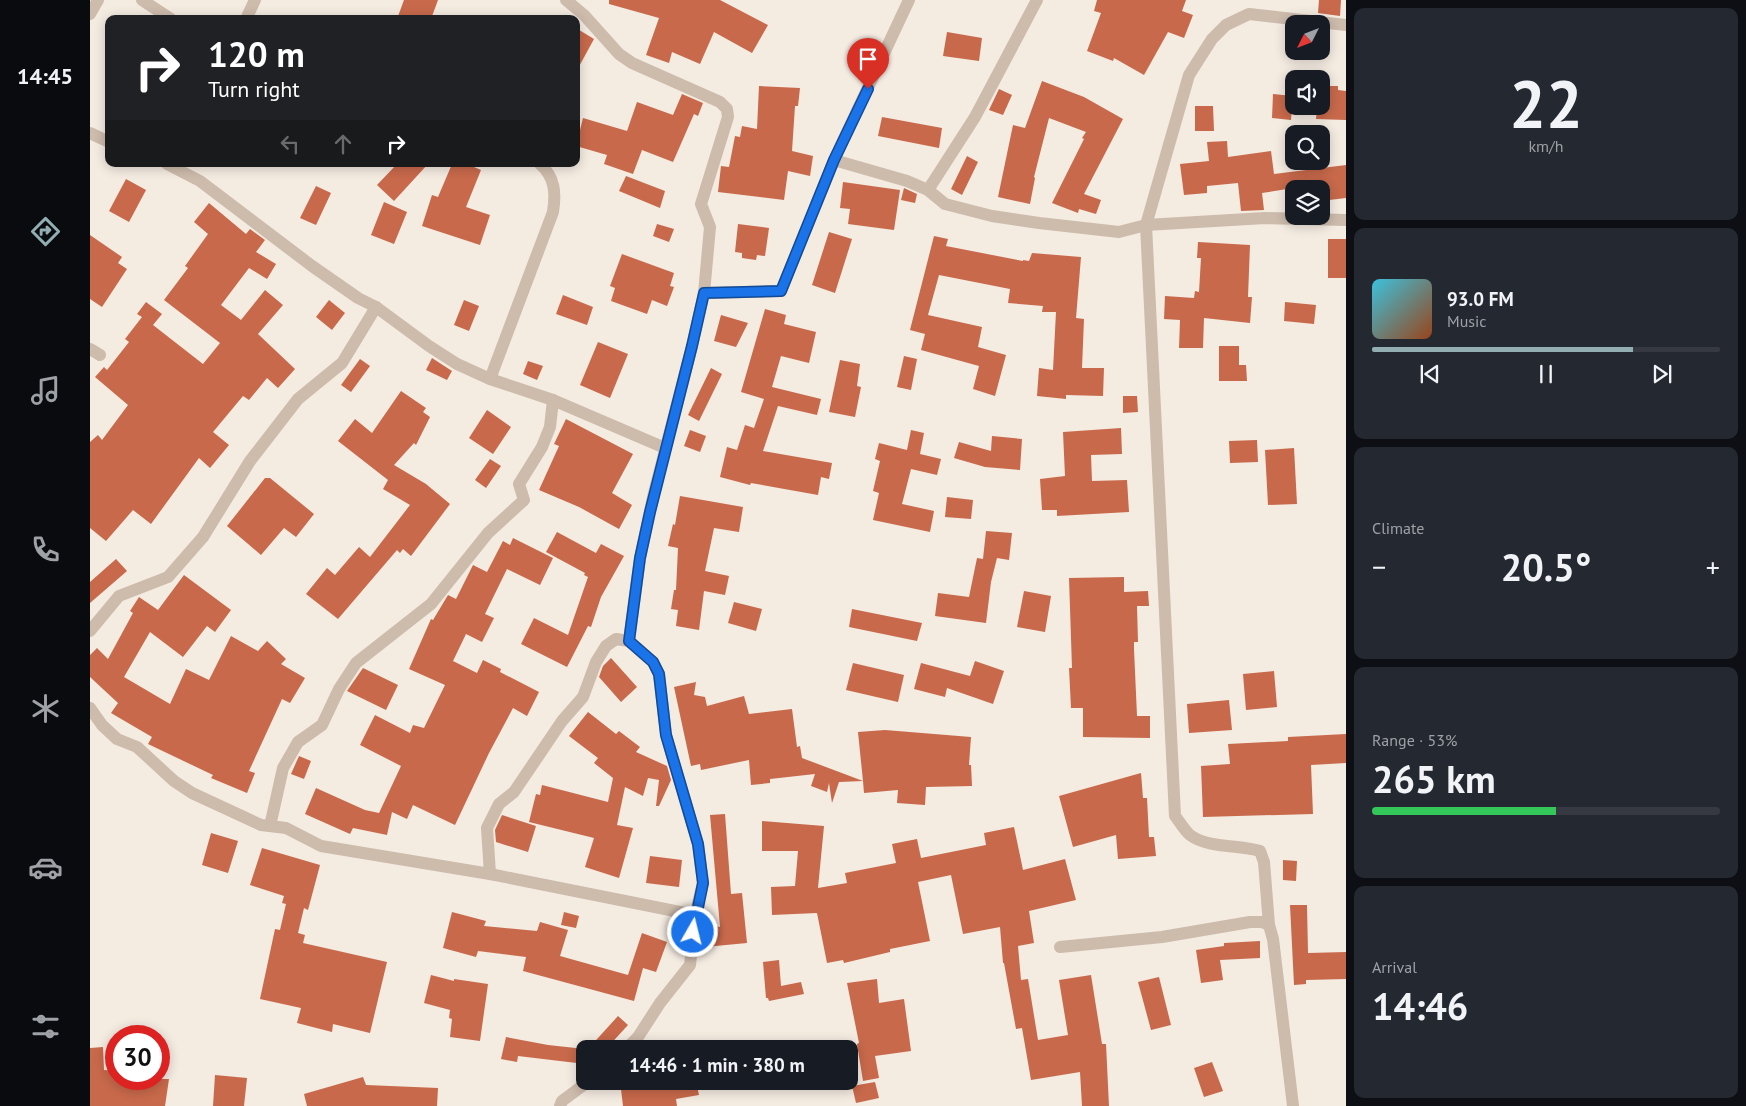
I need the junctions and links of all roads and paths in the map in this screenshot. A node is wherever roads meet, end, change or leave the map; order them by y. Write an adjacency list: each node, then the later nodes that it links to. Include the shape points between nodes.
1 (98, 0): 7 (street)
2 (142, 0): 8 (street)
3 (255, 0): 9 (street)
4 (566, 0): 19 (street, via 632,63 720,102 727,109 728,117 701,204 710,227)
5 (910, 0): 13 (street)
6 (1036, 0): 16 (street, via 975,117)
7 (90, 14)
8 (165, 15)
9 (248, 15)
10 (1346, 24): 18 (street, via 1249,14 1226,25 1212,39 1189,75)
11 (90, 133): 12 (street)
12 (105, 140)
13 (834, 160): 16 (street); 19 (street, via 781,291)
14 (173, 167): 20 (street, via 200,181 312,266)
15 (543, 167): 21 (street, via 555,188 553,212)
16 (928, 190): 18 (street, via 945,204 992,216 1119,232)
17 (1346, 220): 18 (street, via 1265,218)
18 (1146, 225): 30 (street, via 1175,816 1189,834 1202,842 1246,846 1260,851 1264,862)
19 (704, 293): 23 (street)
20 (376, 307): 21 (street, via 457,364); 24 (street, via 342,363 298,399 250,461 203,537 168,577 119,596)
21 (490, 378): 22 (street)
22 (553, 400): 23 (street); 27 (street, via 550,427 520,484 524,500 488,533 431,604 356,664 339,689 322,725 298,742 283,768)
23 (665, 448): 25 (street, via 640,558)
24 (90, 631)
25 (629, 641): 28 (street, via 616,639 606,646 596,662 583,697 562,721 514,792 499,804 487,828); 29 (street, via 653,662 659,674 666,735 698,844 703,883)
26 (90, 708): 27 (street, via 117,739 137,747 180,785 234,814)
27 (270, 826): 28 (street, via 286,828 321,846)
28 (490, 874): 29 (street)
29 (694, 915): 32 (street, via 690,965)
30 (1269, 925): 31 (street, via 1250,922 1162,937); 35 (street)
31 (1060, 948)
32 (635, 1040)
33 (577, 1090): 34 (street)
34 (560, 1106)
35 (1293, 1106)

